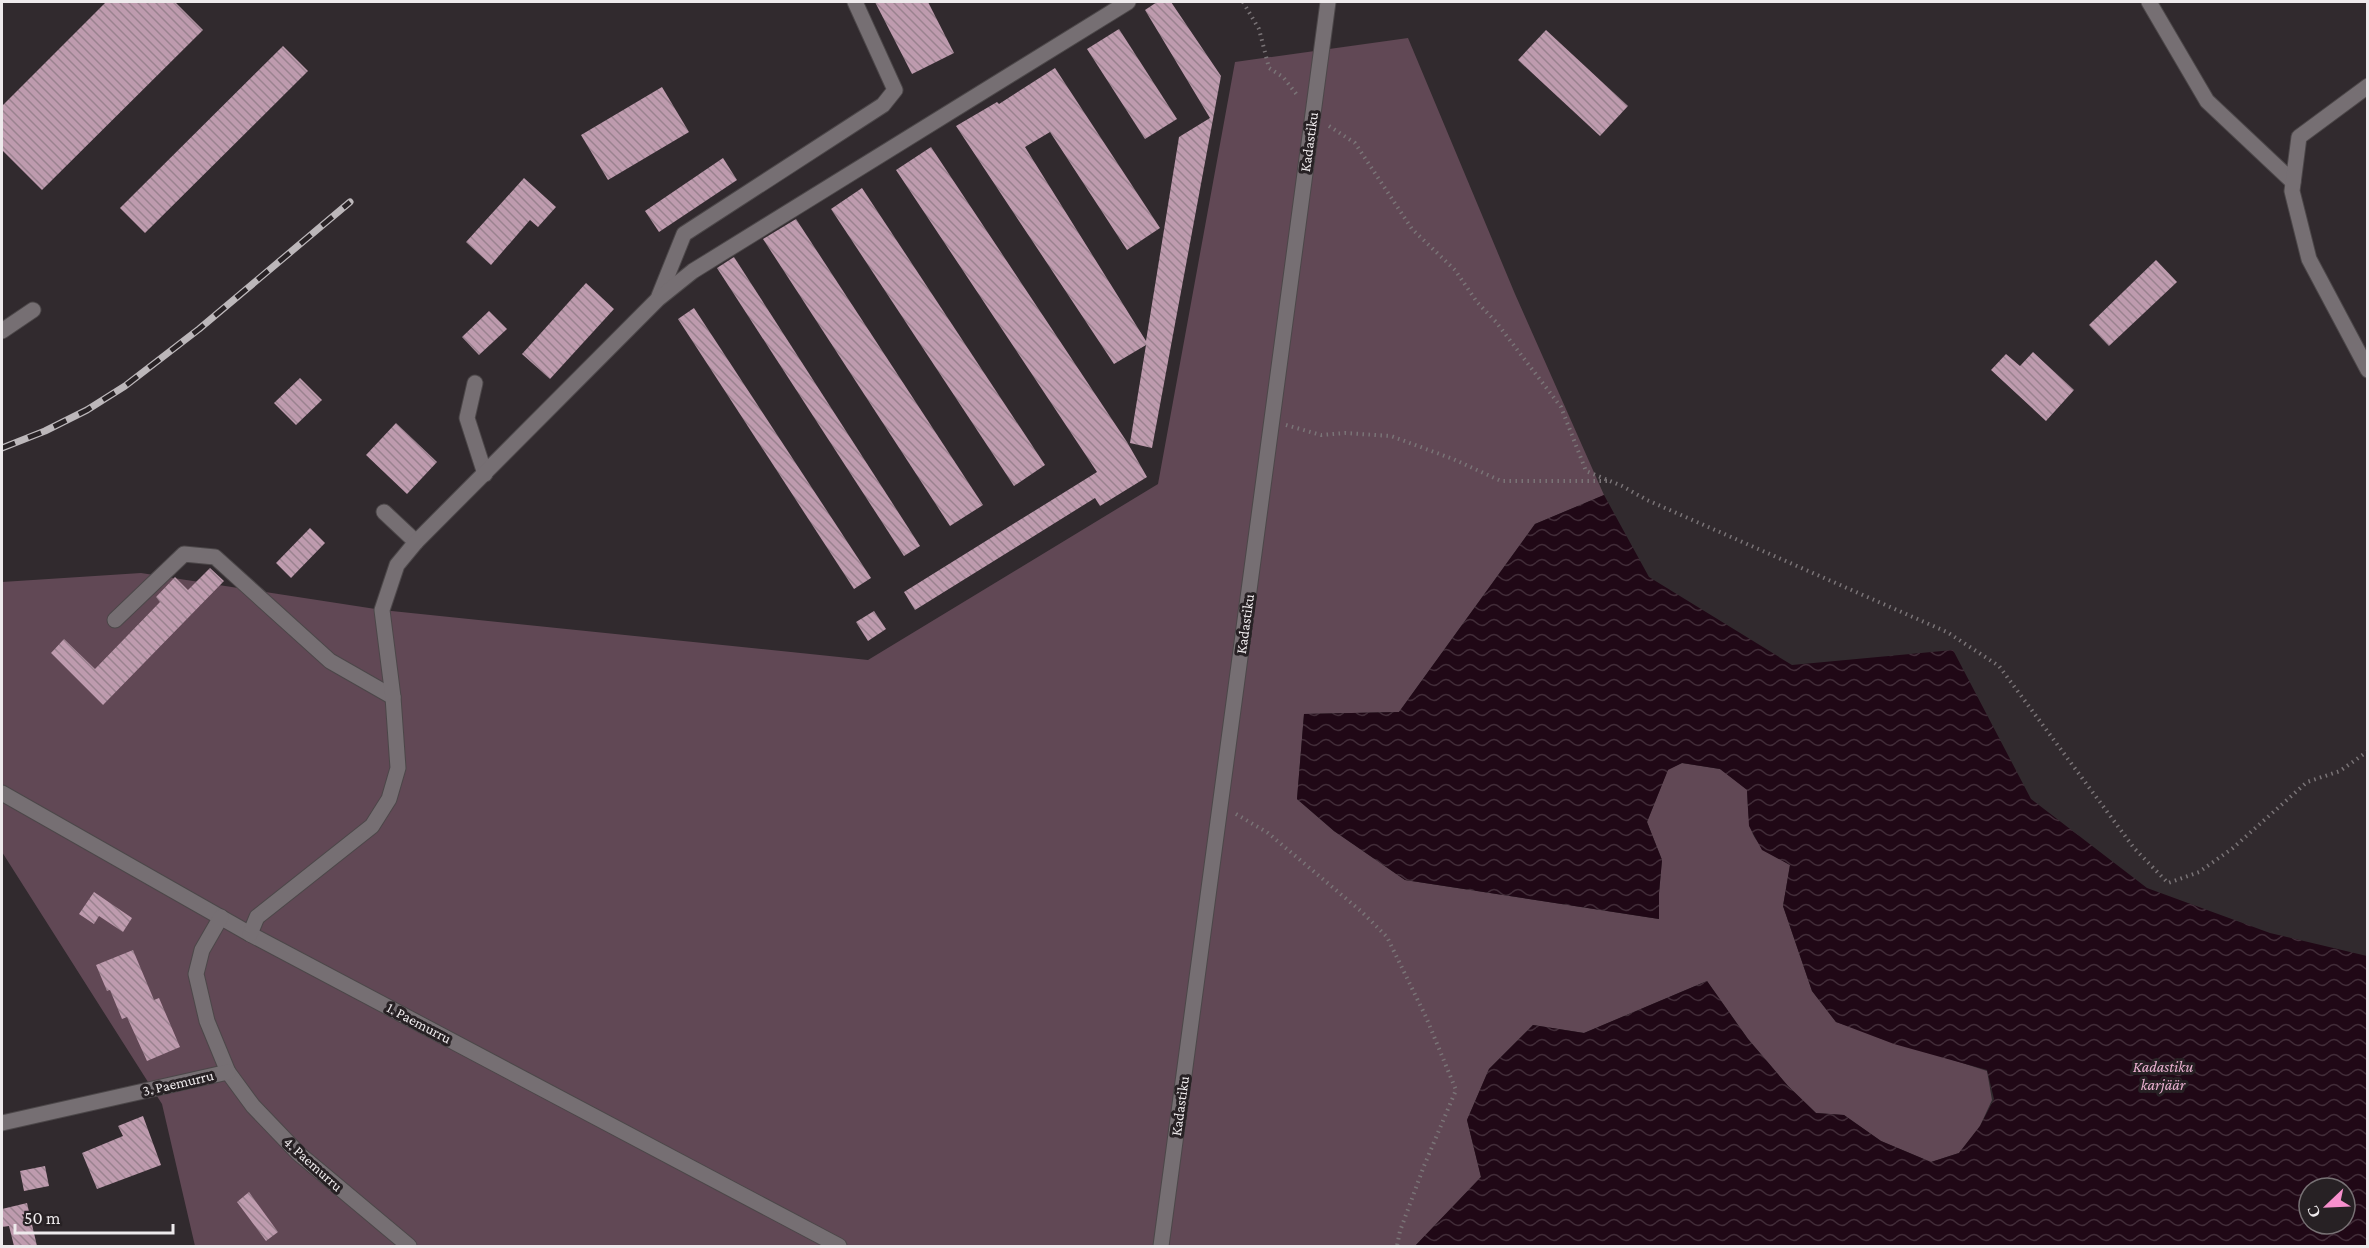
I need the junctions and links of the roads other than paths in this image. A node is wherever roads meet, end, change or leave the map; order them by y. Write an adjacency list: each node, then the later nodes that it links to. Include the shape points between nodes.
1 (855, 2): 7 (street, via 895,90 883,105 684,234)
2 (1128, 2): 7 (street, via 747,237)
3 (1328, 2): 24 (street, Kadastiku)
4 (2149, 2): 6 (street, via 2207,101)
5 (2367, 86): 6 (street, via 2299,138)
6 (2293, 182): 10 (street, via 2309,259)
7 (658, 299): 12 (street)
8 (33, 310): 9 (street)
9 (2, 330)
10 (2367, 370)
11 (475, 383): 12 (street, via 467,418)
12 (485, 474): 14 (street)
13 (384, 512): 14 (street)
14 (416, 542): 16 (street, via 397,565 382,610)
15 (115, 620): 16 (street, via 184,555 215,557 330,661)
16 (393, 697): 19 (street, via 398,768 389,799 372,826 257,917)
17 (3, 797): 18 (street, 1. Paemurru)
18 (221, 917): 19 (street, 1. Paemurru); 20 (street, 3. Paemurru, via 202,950 196,974 207,1021)
19 (250, 934): 23 (street, 1. Paemurru)
20 (228, 1072): 21 (street, 3. Paemurru); 22 (street, 4. Paemurru, via 253,1106 298,1153)
21 (2, 1123)
22 (409, 1246)
23 (839, 1246)
24 (1161, 1246)

